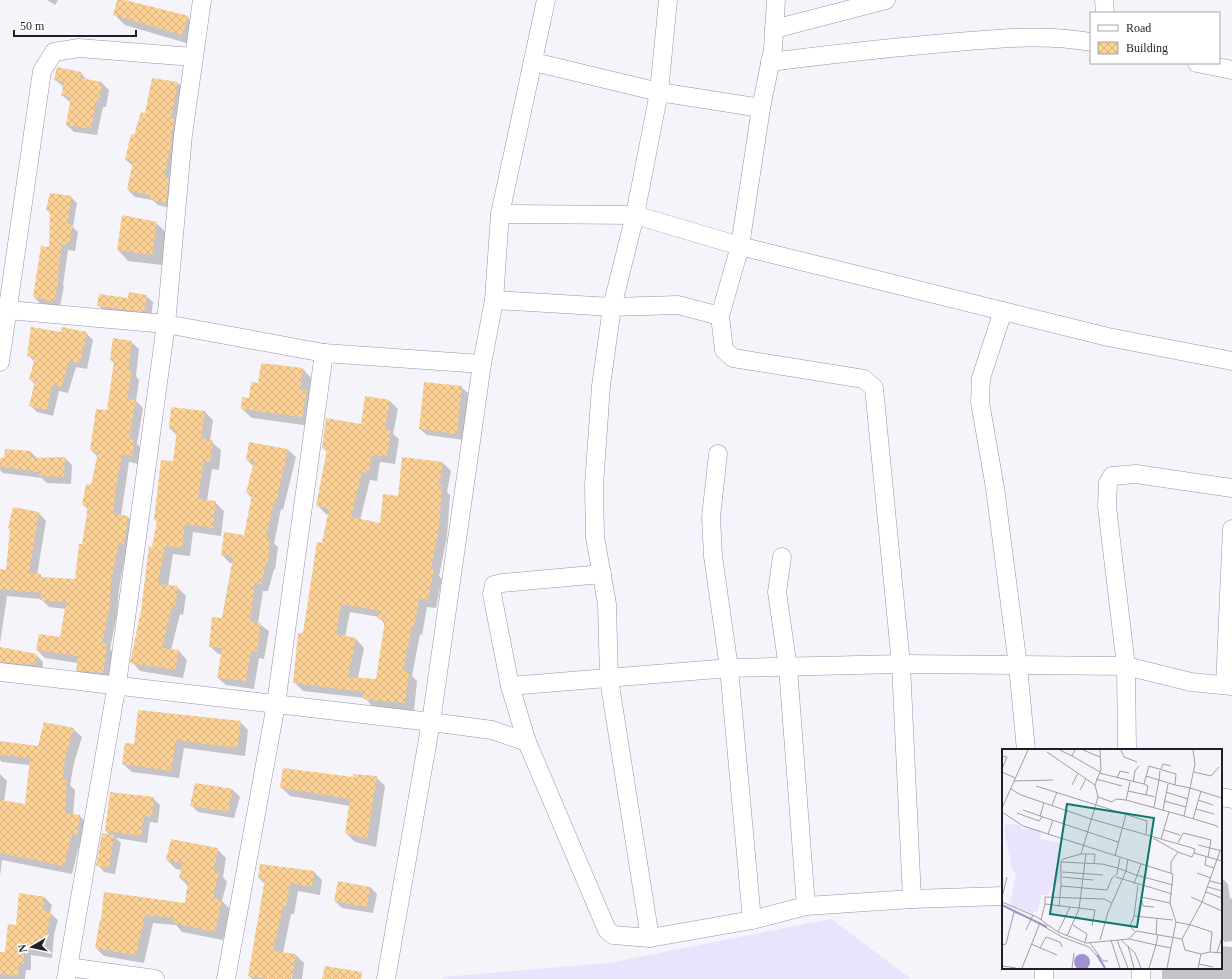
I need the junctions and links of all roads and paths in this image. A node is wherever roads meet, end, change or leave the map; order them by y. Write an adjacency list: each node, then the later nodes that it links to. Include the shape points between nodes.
1 (202, 0): 9 (street)
2 (208, 0): 9 (street)
3 (546, 0): 13 (street)
4 (668, 0): 17 (street)
5 (776, 0): 10 (street)
6 (886, 0): 10 (street)
7 (1104, 0): 8 (street)
8 (1105, 12)
9 (199, 24): 12 (street)
10 (774, 29): 14 (street)
11 (1090, 42): 14 (street, via 1029,36 904,46)
12 (194, 57): 24 (street, via 79,48 54,52 42,71); 27 (street, via 182,135)
13 (534, 62): 17 (street); 19 (street)
14 (770, 62): 18 (street)
15 (1202, 64): 16 (street)
16 (1232, 70)
17 (659, 92): 18 (street); 20 (street)
18 (761, 108): 21 (street)
19 (500, 214): 20 (street); 22 (street)
20 (635, 215): 21 (street); 23 (street)
21 (740, 246): 25 (street); 26 (street)
22 (494, 300): 23 (street); 31 (street)
23 (612, 307): 26 (street, via 678,305); 36 (street, via 601,386 594,485 595,537)
24 (8, 310): 27 (street); 30 (street)
25 (1003, 311): 29 (street, via 1108,337); 38 (street, via 981,378 980,402 995,488)
26 (720, 316): 37 (street, via 724,350 733,358 864,379 874,388)
27 (166, 324): 28 (street); 44 (street)
28 (324, 352): 31 (street); 47 (street)
29 (1232, 361)
30 (0, 362)
31 (482, 364): 48 (street)
32 (718, 454): 40 (street, via 711,517 713,556)
33 (1232, 488): 39 (street, via 1136,474 1112,476 1108,483 1106,507)
34 (1232, 529): 46 (street)
35 (782, 557): 41 (street, via 777,592)
36 (602, 574): 43 (street, via 607,604); 45 (street, via 502,583 494,586 492,594)
37 (901, 664): 38 (street); 41 (street); 55 (street)
38 (1018, 666): 39 (street); 50 (street)
39 (1126, 666): 46 (street, via 1191,682); 51 (street)
40 (728, 668): 41 (street); 43 (street); 57 (street)
41 (788, 668): 56 (street)
42 (0, 672): 44 (street)
43 (609, 678): 45 (street); 58 (street)
44 (117, 684): 47 (street); 59 (street)
45 (510, 686): 49 (street)
46 (1228, 686)
47 (276, 704): 48 (street); 61 (street)
48 (431, 722): 49 (street, via 492,730); 62 (street)
49 (527, 742): 58 (street, via 606,930 613,935)
50 (1026, 749)
51 (1127, 749)
52 (1222, 797): 53 (street)
53 (1232, 799)
54 (1002, 896): 55 (street)
55 (912, 899): 56 (street)
56 (806, 906): 57 (street)
57 (752, 920): 58 (street)
58 (650, 938)
59 (67, 973): 60 (street)
60 (155, 979)
61 (226, 979)
62 (386, 979)

